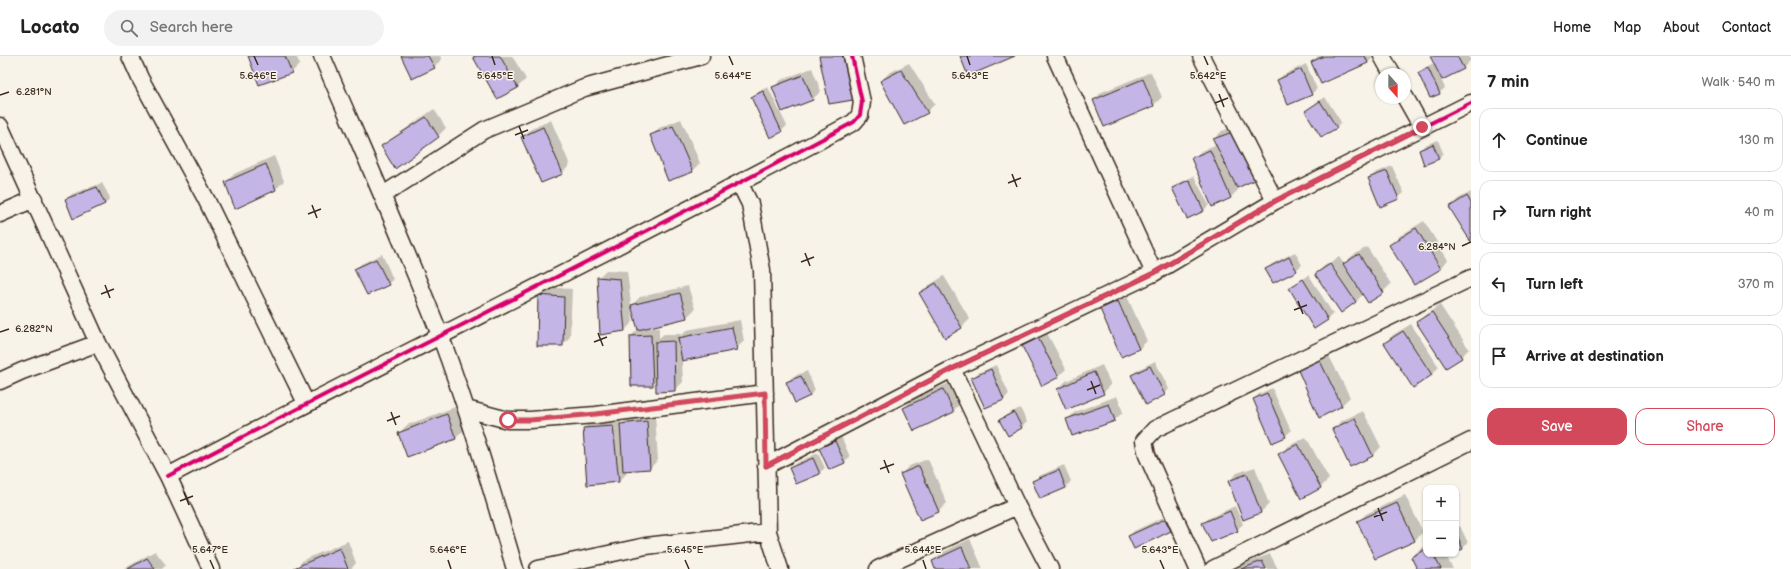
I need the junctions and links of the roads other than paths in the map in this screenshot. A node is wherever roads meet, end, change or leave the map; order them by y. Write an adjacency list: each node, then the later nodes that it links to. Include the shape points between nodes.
1 (130, 56): 25 (street, via 206,199)
2 (322, 56): 14 (street)
3 (701, 56): 14 (street, via 584,88 484,130)
4 (852, 56): 13 (street, via 862,102 860,115 854,122)
5 (1056, 56): 18 (street)
6 (1201, 56): 16 (street)
7 (1382, 56): 8 (street)
8 (1389, 68)
9 (1471, 103): 12 (street)
10 (1409, 104): 12 (street)
11 (0, 126): 15 (street)
12 (1422, 127): 16 (street)
13 (740, 184): 20 (street); 24 (street, via 750,204 762,270)
14 (383, 195): 20 (street)
15 (34, 199): 17 (street); 21 (street)
16 (1275, 201): 18 (street)
17 (0, 214)
18 (1154, 273): 22 (street)
19 (1471, 278): 38 (street, via 1156,429 1144,442 1147,455)
20 (440, 336): 25 (street); 26 (street)
21 (98, 343): 23 (street); 29 (street)
22 (952, 369): 28 (street); 30 (street)
23 (0, 381)
24 (765, 393): 26 (street, via 530,420 508,420); 28 (street)
25 (306, 403): 29 (street)
26 (466, 408): 33 (street)
27 (1471, 441): 39 (street)
28 (766, 466): 31 (street)
29 (168, 476): 32 (street)
30 (1017, 506): 36 (street); 37 (street)
31 (768, 532): 34 (street, via 646,546); 35 (street)
32 (212, 569)
33 (515, 569)
34 (538, 569)
35 (780, 569)
36 (878, 569)
37 (1050, 569)
38 (1198, 569)
39 (1213, 569)

